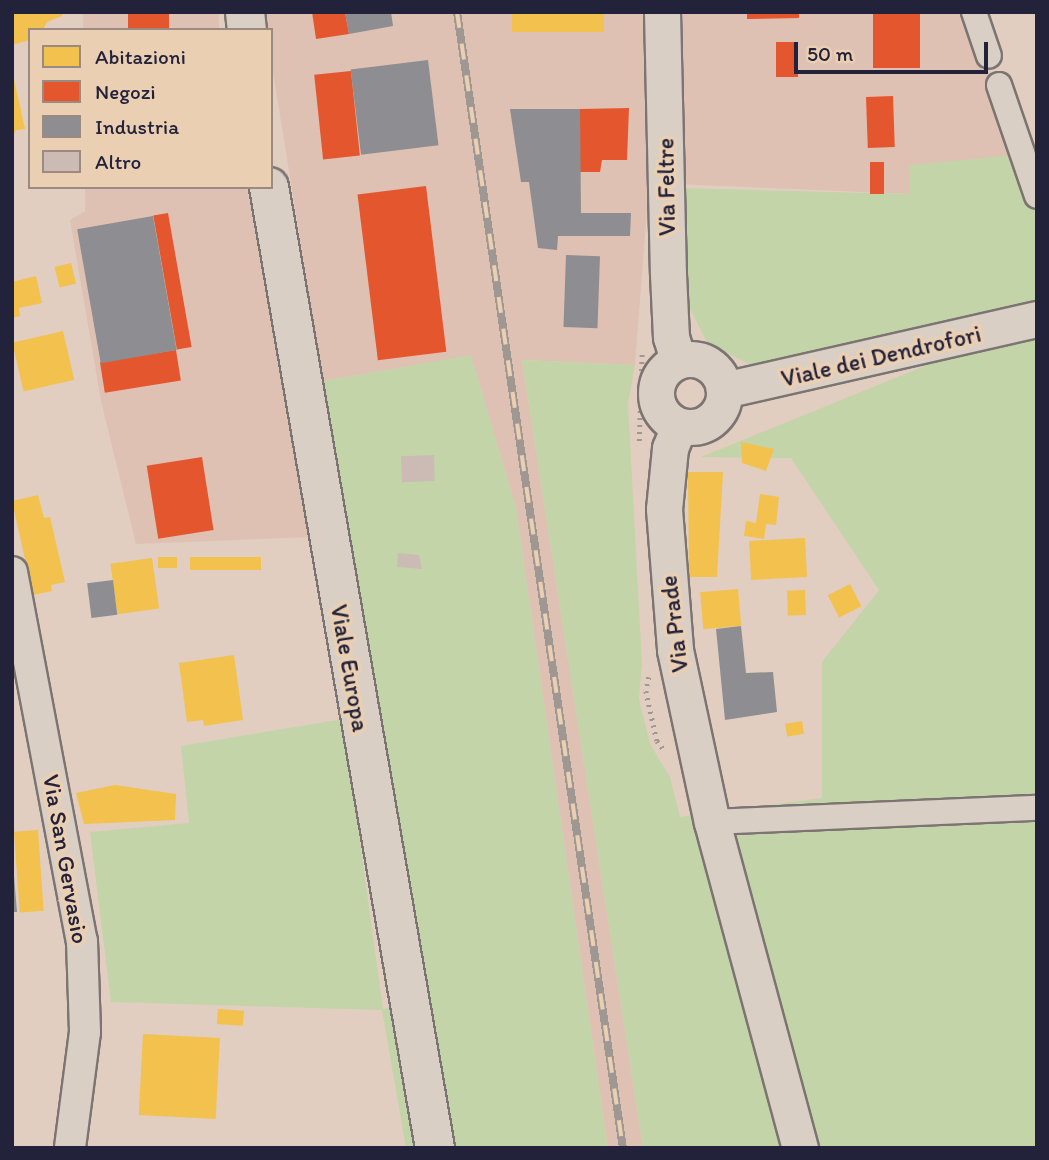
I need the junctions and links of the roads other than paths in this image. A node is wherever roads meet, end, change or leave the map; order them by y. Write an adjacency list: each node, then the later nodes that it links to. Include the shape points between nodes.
1 (662, 12): 8 (main road, Via Feltre, via 670,324)
2 (975, 12): 3 (street)
3 (989, 56)
4 (999, 85): 6 (street)
5 (269, 189): 15 (main road, Viale Europa)
6 (1037, 196)
7 (1037, 319): 9 (main road, Viale dei Dendrofori)
8 (678, 360): 9 (main road, via 709,364 720,375); 10 (main road, via 661,373 655,394 662,414)
9 (724, 390): 10 (main road, via 723,404 706,424)
10 (680, 426): 13 (main road, Via Prade, via 665,479 668,578 675,650)
11 (12, 572): 14 (street, Via San Gervasio, via 82,941 85,1031)
12 (1037, 808): 13 (street)
13 (712, 822): 16 (main road, Via Prade)
14 (70, 1148)
15 (435, 1148)
16 (800, 1148)

